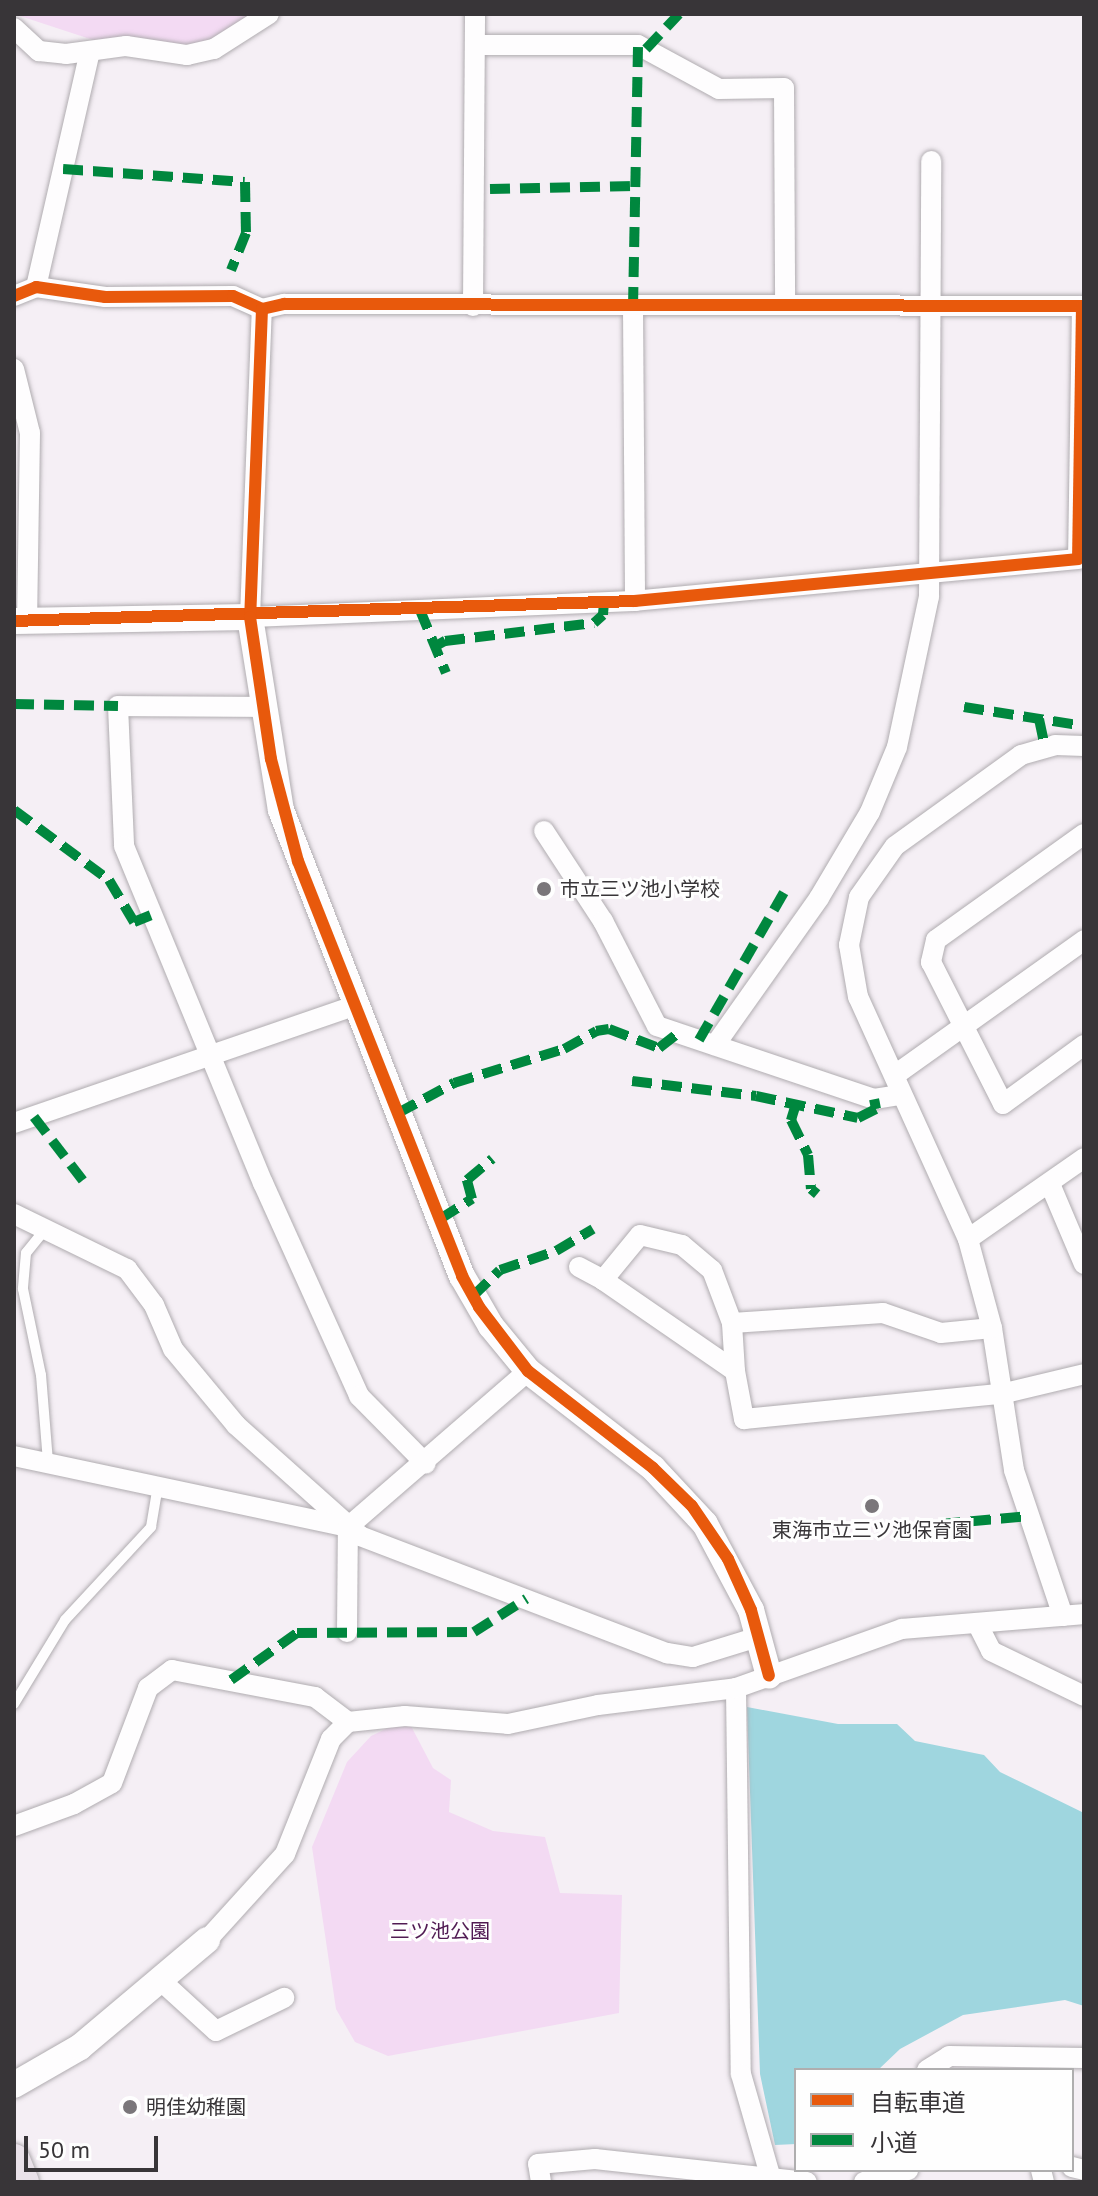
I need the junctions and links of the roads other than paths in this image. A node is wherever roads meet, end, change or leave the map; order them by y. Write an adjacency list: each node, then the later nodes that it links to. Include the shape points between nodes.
1 (269, 14): 5 (street, via 199,53 172,55 126,46)
2 (475, 14): 4 (street)
3 (14, 28): 5 (street, via 39,51)
4 (475, 45): 9 (street, via 638,45 719,89 784,88); 10 (street)
5 (90, 52): 7 (street)
6 (931, 161): 11 (street)
7 (36, 287): 8 (street); 13 (street, via 105,297 233,296)
8 (14, 296)
9 (785, 303): 11 (street); 12 (street)
10 (473, 306): 12 (street); 13 (street, via 284,304)
11 (931, 306): 15 (street); 15 (street, via 1082,306 1082,322 1078,559)
12 (633, 307): 16 (street)
13 (262, 309): 17 (street)
14 (14, 369): 18 (street, via 30,433)
15 (927, 573): 16 (street); 26 (street, via 929,597 897,747 870,812 819,898)
16 (635, 601): 17 (street)
17 (250, 617): 18 (street); 19 (street)
18 (20, 621)
19 (265, 707): 24 (street, via 281,810); 28 (street, via 118,706 124,846)
20 (1084, 746): 29 (street, via 1037,749 1006,764 895,846 869,877 851,920 850,970)
21 (544, 831): 26 (street, via 603,921 657,1026)
22 (1084, 834): 25 (street, via 936,940 931,962)
23 (1084, 940): 25 (street)
24 (356, 1005): 28 (street); 41 (street, via 462,1276 491,1326)
25 (962, 1027): 27 (street, via 1003,1104); 29 (street)
26 (715, 1045): 29 (street, via 874,1099)
27 (1084, 1045)
28 (213, 1058): 30 (street); 47 (street, via 359,1396)
29 (897, 1085): 35 (street)
30 (14, 1123)
31 (1084, 1158): 32 (street)
32 (1050, 1184): 35 (street); 36 (street)
33 (14, 1214): 34 (street)
34 (43, 1232): 46 (lane, via 26,1253 23,1289 41,1375); 49 (street, via 127,1269 154,1305 173,1349 192,1374 236,1425 336,1510)
35 (968, 1239): 40 (street)
36 (1084, 1264)
37 (579, 1267): 38 (street)
38 (603, 1280): 39 (street, via 640,1235 682,1245 712,1270); 42 (street)
39 (732, 1323): 40 (street, via 883,1313 941,1333); 42 (street)
40 (992, 1328): 44 (street)
41 (528, 1371): 47 (street); 54 (street, via 653,1468 692,1506 728,1559)
42 (735, 1371): 44 (street, via 744,1419)
43 (1084, 1374): 44 (street)
44 (1001, 1394): 51 (street, via 1014,1470)
45 (14, 1456): 46 (street)
46 (48, 1462): 48 (street)
47 (426, 1464): 49 (street)
48 (158, 1485): 49 (street); 58 (lane, via 151,1527 65,1620)
49 (348, 1527): 53 (street); 54 (street, via 428,1566 667,1653 693,1657)
50 (1084, 1614): 51 (street)
51 (1063, 1616): 52 (street)
52 (977, 1623): 55 (street, via 902,1629); 57 (street, via 991,1651)
53 (347, 1632)
54 (758, 1637): 55 (street)
55 (769, 1676): 56 (street)
56 (736, 1688): 59 (street, via 598,1705 508,1724 405,1716); 70 (street, via 741,2074)
57 (1084, 1696)
58 (14, 1704)
59 (348, 1722): 60 (street, via 315,1697 172,1670 148,1688 112,1783); 61 (street, via 331,1739 285,1854)
60 (14, 1826)
61 (207, 1940): 62 (street)
62 (159, 1979): 63 (street, via 216,2031); 66 (street, via 80,2047)
63 (284, 1998)
64 (1084, 2058): 65 (street, via 949,2056)
65 (930, 2068)
66 (14, 2085)
67 (14, 2160): 71 (main road)
68 (902, 2172): 74 (street)
69 (656, 2173): 70 (street); 72 (street, via 595,2159 538,2164)
70 (771, 2181): 73 (street)
71 (23, 2182)
72 (541, 2182)
73 (807, 2182)
74 (861, 2182)

